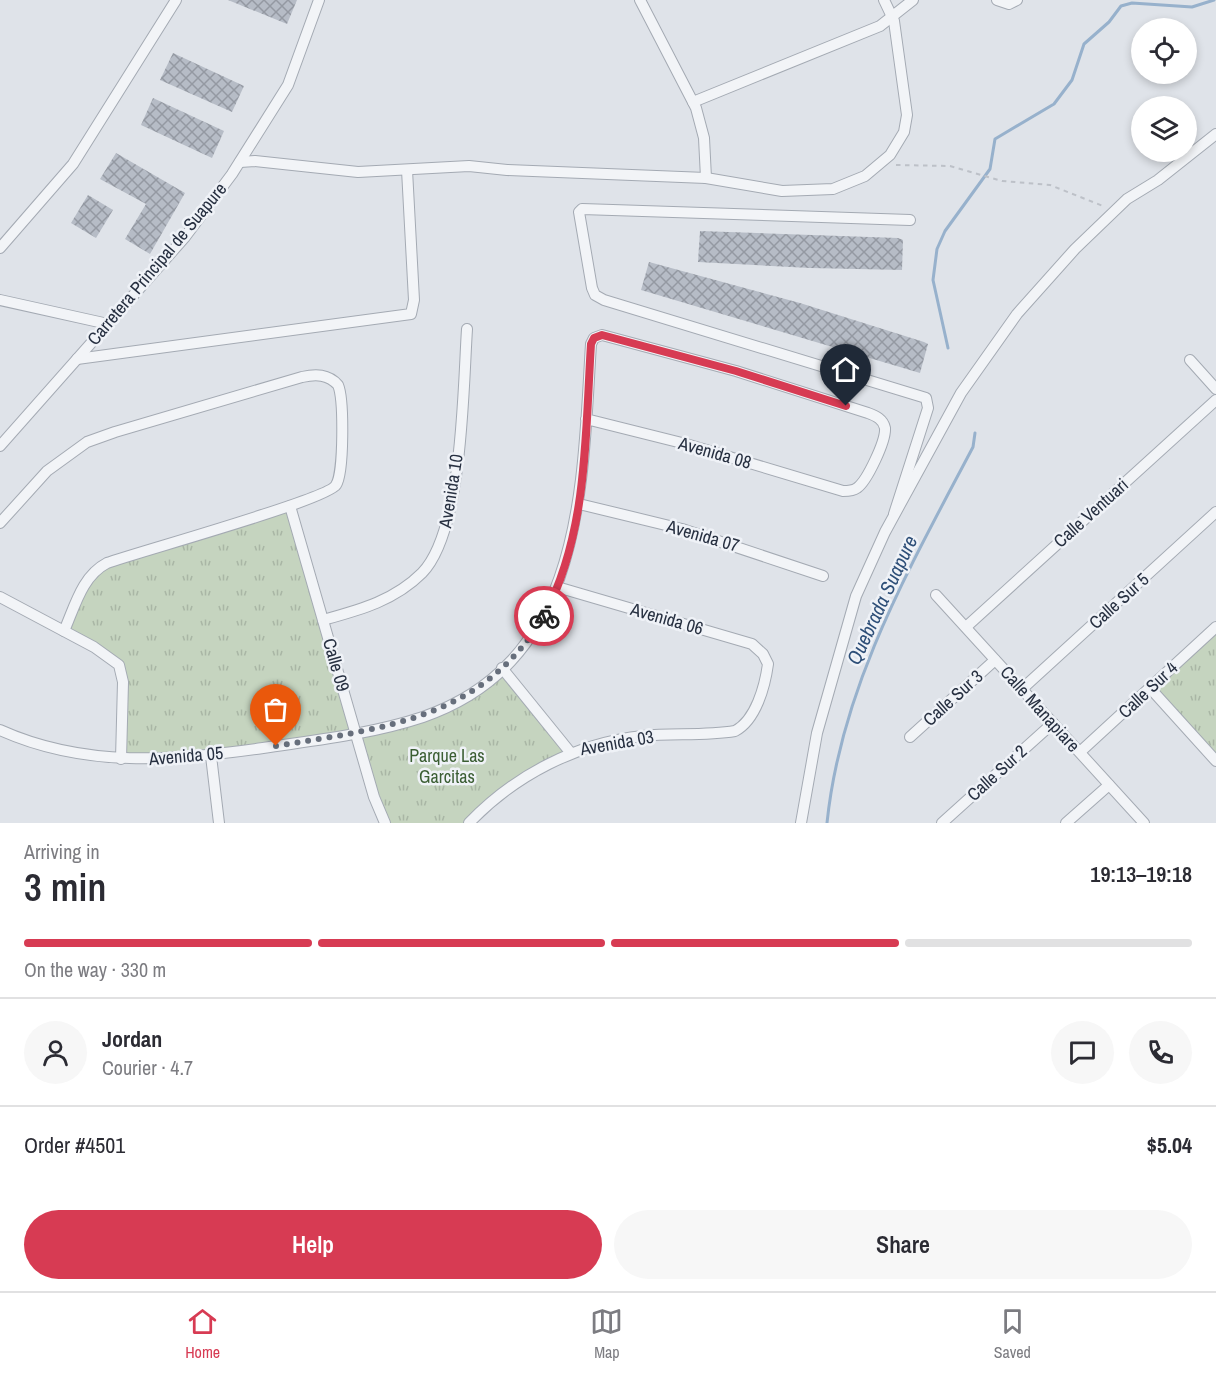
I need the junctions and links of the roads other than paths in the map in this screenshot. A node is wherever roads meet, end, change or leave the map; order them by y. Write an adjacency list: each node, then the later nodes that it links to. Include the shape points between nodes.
1 (176, 0): 15 (street, via 73,164)
2 (319, 0): 11 (street, Carretera Principal de Suapure, via 288,85)
3 (640, 0): 9 (street)
4 (884, 0): 8 (street)
5 (913, 0): 8 (street)
6 (997, 0): 7 (street, via 1009,4)
7 (1017, 0)
8 (893, 18): 9 (street, via 880,27); 13 (street, via 907,115 898,143 878,165 852,183 811,191 767,190)
9 (693, 102): 13 (street, via 702,124)
10 (1216, 134): 29 (street, via 1114,211 1017,314 961,393)
11 (240, 162): 12 (street, via 255,160 358,172); 17 (street, Carretera Principal de Suapure, via 199,220)
12 (407, 170): 13 (street, via 469,166); 19 (street, via 414,300 411,314)
13 (706, 178)
14 (910, 220): 29 (street, via 579,212 592,288 604,300 926,398 928,408)
15 (0, 248)
16 (0, 300): 17 (street)
17 (108, 324): 19 (street, Carretera Principal de Suapure)
18 (468, 329): 35 (street, Avenida 10, via 451,511 435,555 408,585 381,602)
19 (77, 359): 24 (street, Carretera Principal de Suapure)
20 (1190, 360): 21 (street)
21 (1216, 389)
22 (1216, 400): 36 (street, Calle Ventuari)
23 (586, 419): 25 (street, Avenida 08); 25 (street, Avenida 05, via 591,344 602,335 736,371 868,413 882,421 885,430 881,447 861,483 853,490); 26 (street, Avenida 05)
24 (0, 446)
25 (843, 491)
26 (579, 504): 31 (street, Avenida 07, via 702,535); 32 (street, Avenida 05)
27 (290, 506): 30 (street, via 332,489 338,479 343,404 338,385 328,377 313,375 277,383 97,438 47,471); 35 (street, Calle 09); 38 (street, via 97,568 85,582)
28 (1216, 512): 42 (street, Calle Sur 5)
29 (894, 514): 57 (street, via 850,611 817,733)
30 (0, 523)
31 (823, 576)
32 (557, 587): 40 (street, Avenida 05, via 534,632); 43 (street, Avenida 06, via 752,644 768,664)
33 (936, 595): 36 (street, Calle Manapiare)
34 (0, 597): 38 (street)
35 (323, 620): 46 (street, Calle 09)
36 (966, 627): 39 (street, Calle Manapiare)
37 (1216, 627): 41 (street, Calle Sur 4)
38 (64, 631): 51 (street, via 119,665 123,682)
39 (995, 660): 42 (street, Calle Manapiare); 47 (street, Calle Sur 3)
40 (502, 669): 46 (street, Avenida 05, via 440,710); 48 (street)
41 (1150, 688): 49 (street, Calle Sur 4); 52 (street)
42 (1022, 689): 44 (street, Calle Manapiare)
43 (749, 721): 48 (street, Avenida 03, via 735,731 627,738)
44 (1053, 723): 49 (street, Calle Manapiare); 58 (street, Calle Sur 2)
45 (0, 730): 51 (street, Avenida 05, via 58,749)
46 (356, 733): 50 (street, Avenida 05); 55 (street, Calle 09)
47 (910, 736)
48 (570, 752): 56 (street, Avenida 03, via 514,786)
49 (1080, 752): 53 (street, Calle Manapiare)
50 (211, 756): 51 (street, Avenida 05); 54 (street)
51 (121, 759)
52 (1216, 761)
53 (1109, 784): 59 (street); 60 (street, Calle Manapiare)
54 (219, 823)
55 (385, 823)
56 (469, 823)
57 (801, 823)
58 (942, 823)
59 (1066, 823)
60 (1144, 823)

